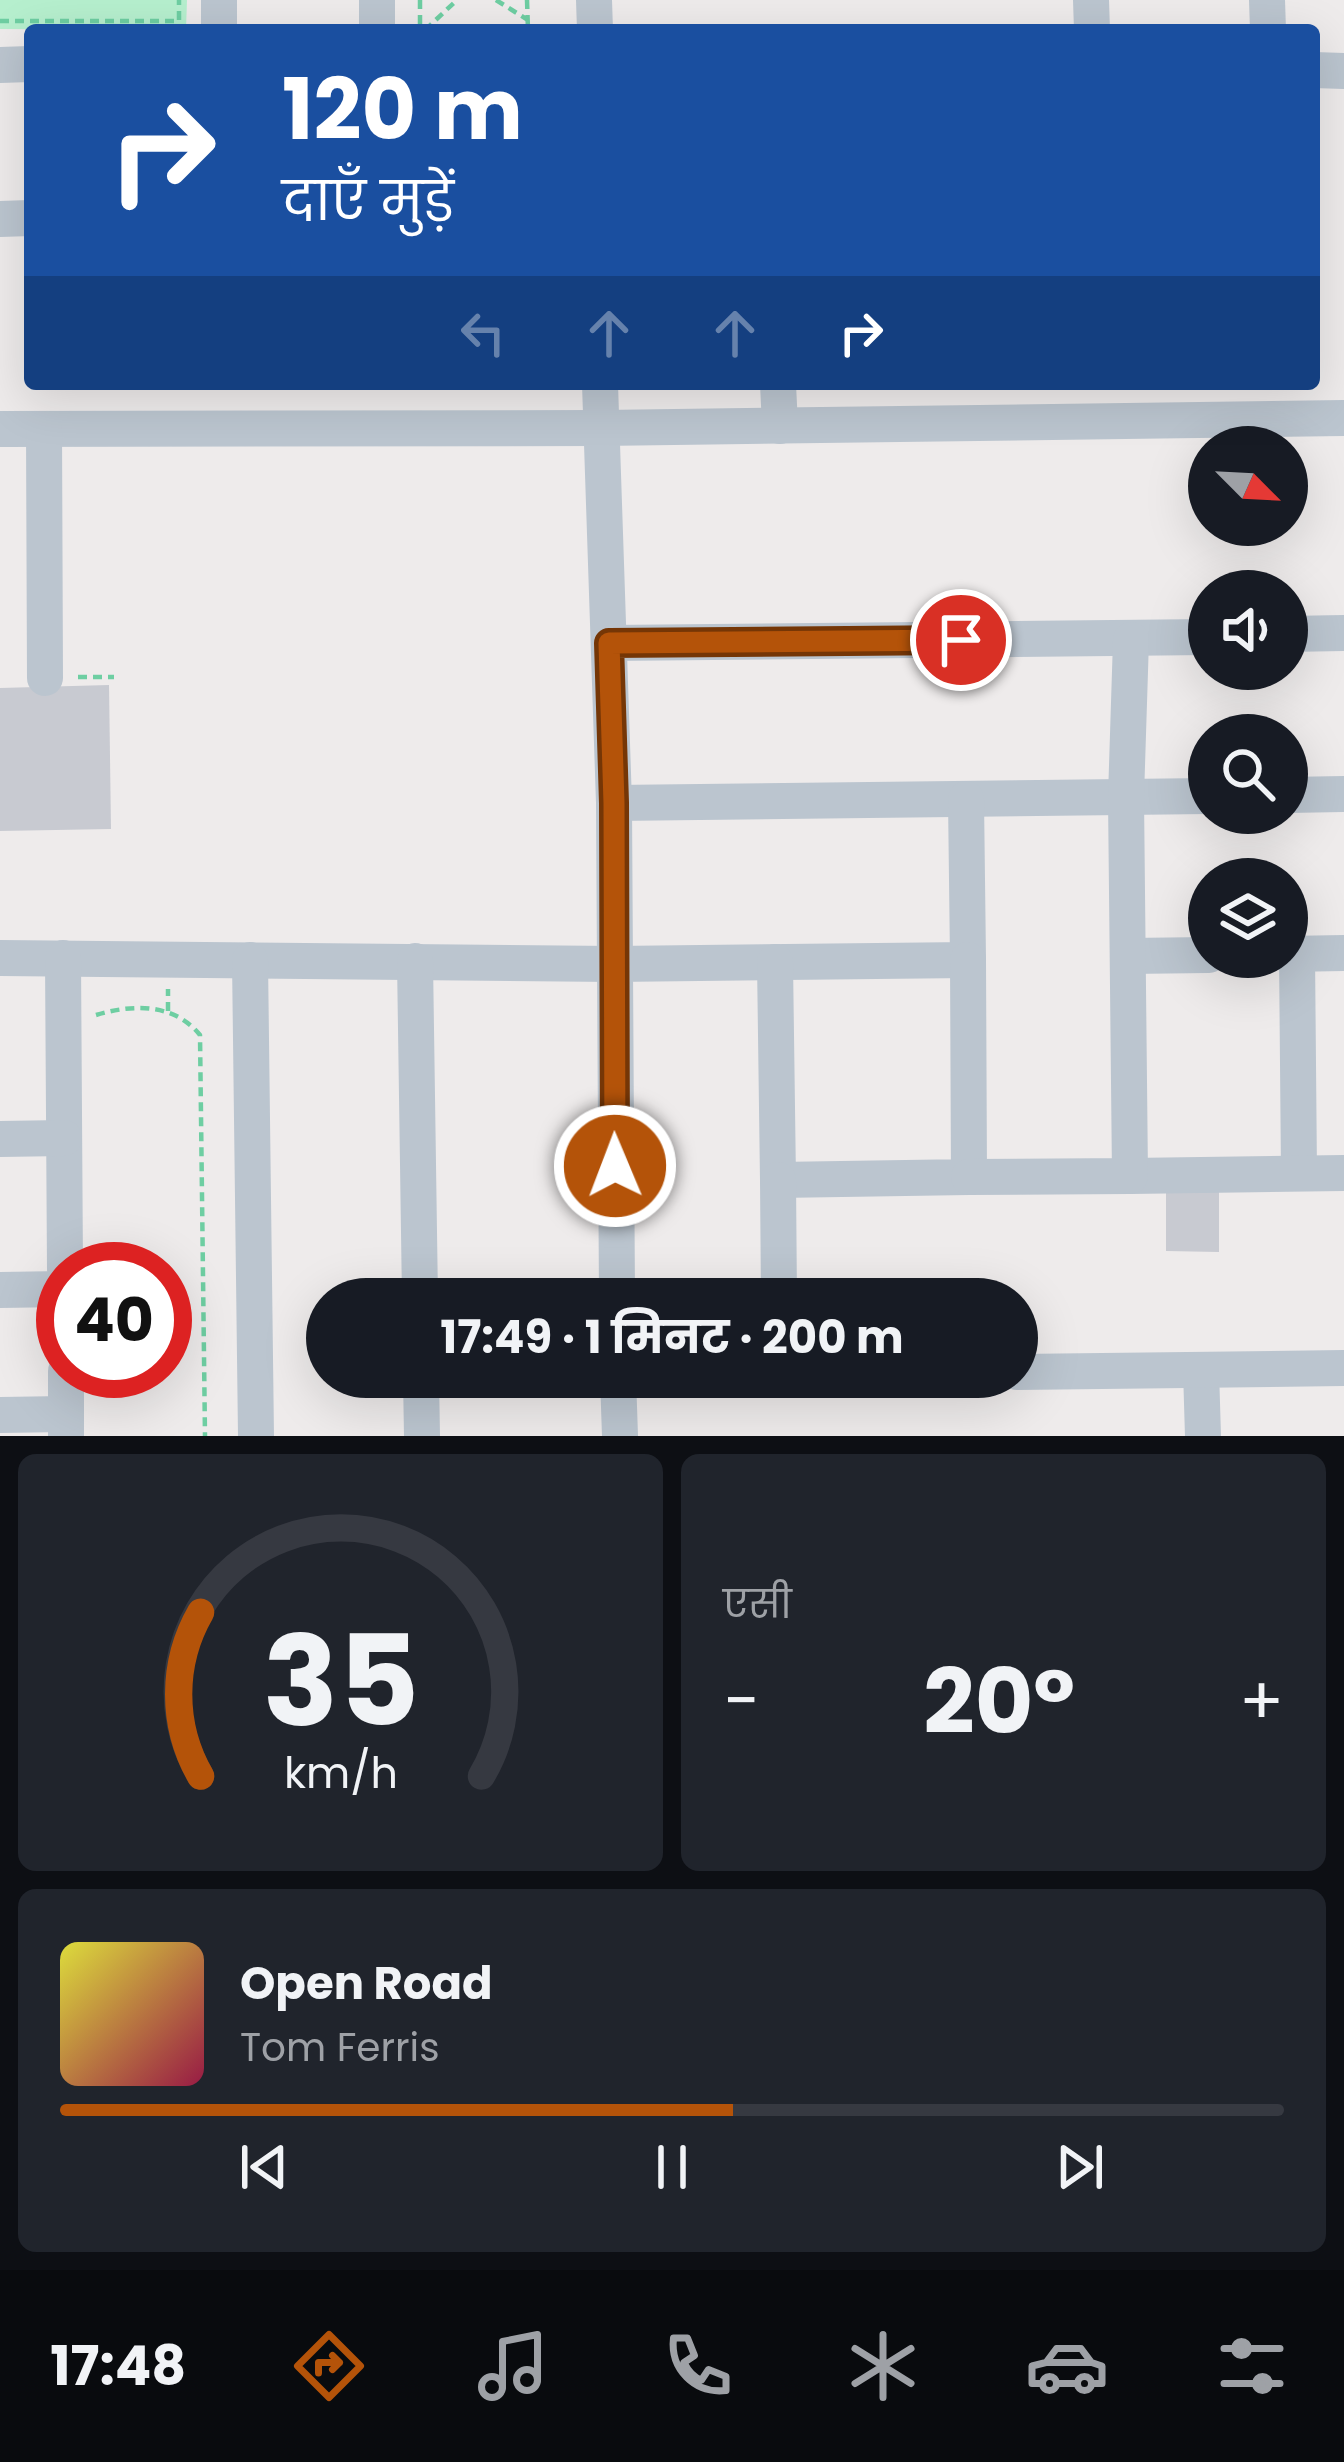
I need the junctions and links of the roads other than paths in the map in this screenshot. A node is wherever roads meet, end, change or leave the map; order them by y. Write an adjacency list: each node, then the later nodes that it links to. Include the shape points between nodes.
1 (601, 390): 8 (street)
2 (778, 390): 7 (street)
3 (1111, 390): 6 (street)
4 (1284, 401): 5 (street); 6 (street)
5 (1344, 418)
6 (1114, 421): 7 (street)
7 (780, 426): 8 (street)
8 (602, 428): 10 (street); 15 (street)
9 (0, 429): 10 (street)
10 (44, 429): 16 (street)
11 (1344, 633): 12 (street)
12 (1308, 634)
13 (1188, 638): 14 (street)
14 (1131, 640): 15 (street); 20 (street)
15 (609, 643): 22 (street)
16 (45, 678)
17 (1344, 794): 18 (street)
18 (1308, 795)
19 (1188, 796): 20 (street)
20 (1126, 797): 21 (street); 26 (street)
21 (966, 799): 22 (street); 30 (street)
22 (614, 803): 33 (street)
23 (1344, 953): 24 (street)
24 (1308, 954)
25 (1188, 955): 26 (street)
26 (1128, 956): 39 (street)
27 (0, 958): 28 (street)
28 (63, 958): 29 (street); 35 (street)
29 (250, 959): 31 (street); 55 (street)
30 (968, 960): 32 (street); 40 (street)
31 (416, 961): 33 (street); 43 (street)
32 (776, 962): 33 (street); 41 (street)
33 (614, 964): 44 (street)
34 (1293, 978): 37 (street)
35 (64, 1138): 36 (street); 42 (street)
36 (0, 1139)
37 (1299, 1173): 38 (street); 39 (street)
38 (1344, 1173)
39 (1130, 1176): 40 (street)
40 (970, 1178): 41 (street)
41 (778, 1180): 45 (street)
42 (65, 1242)
43 (420, 1278)
44 (617, 1278)
45 (779, 1278)
46 (36, 1289): 47 (street)
47 (0, 1290)
48 (1344, 1368): 49 (street)
49 (1201, 1370): 50 (street); 58 (street)
50 (1038, 1372)
51 (421, 1398): 56 (street)
52 (619, 1398): 57 (street)
53 (0, 1415): 54 (street)
54 (66, 1425)
55 (256, 1436)
56 (422, 1436)
57 (620, 1436)
58 (1203, 1436)

